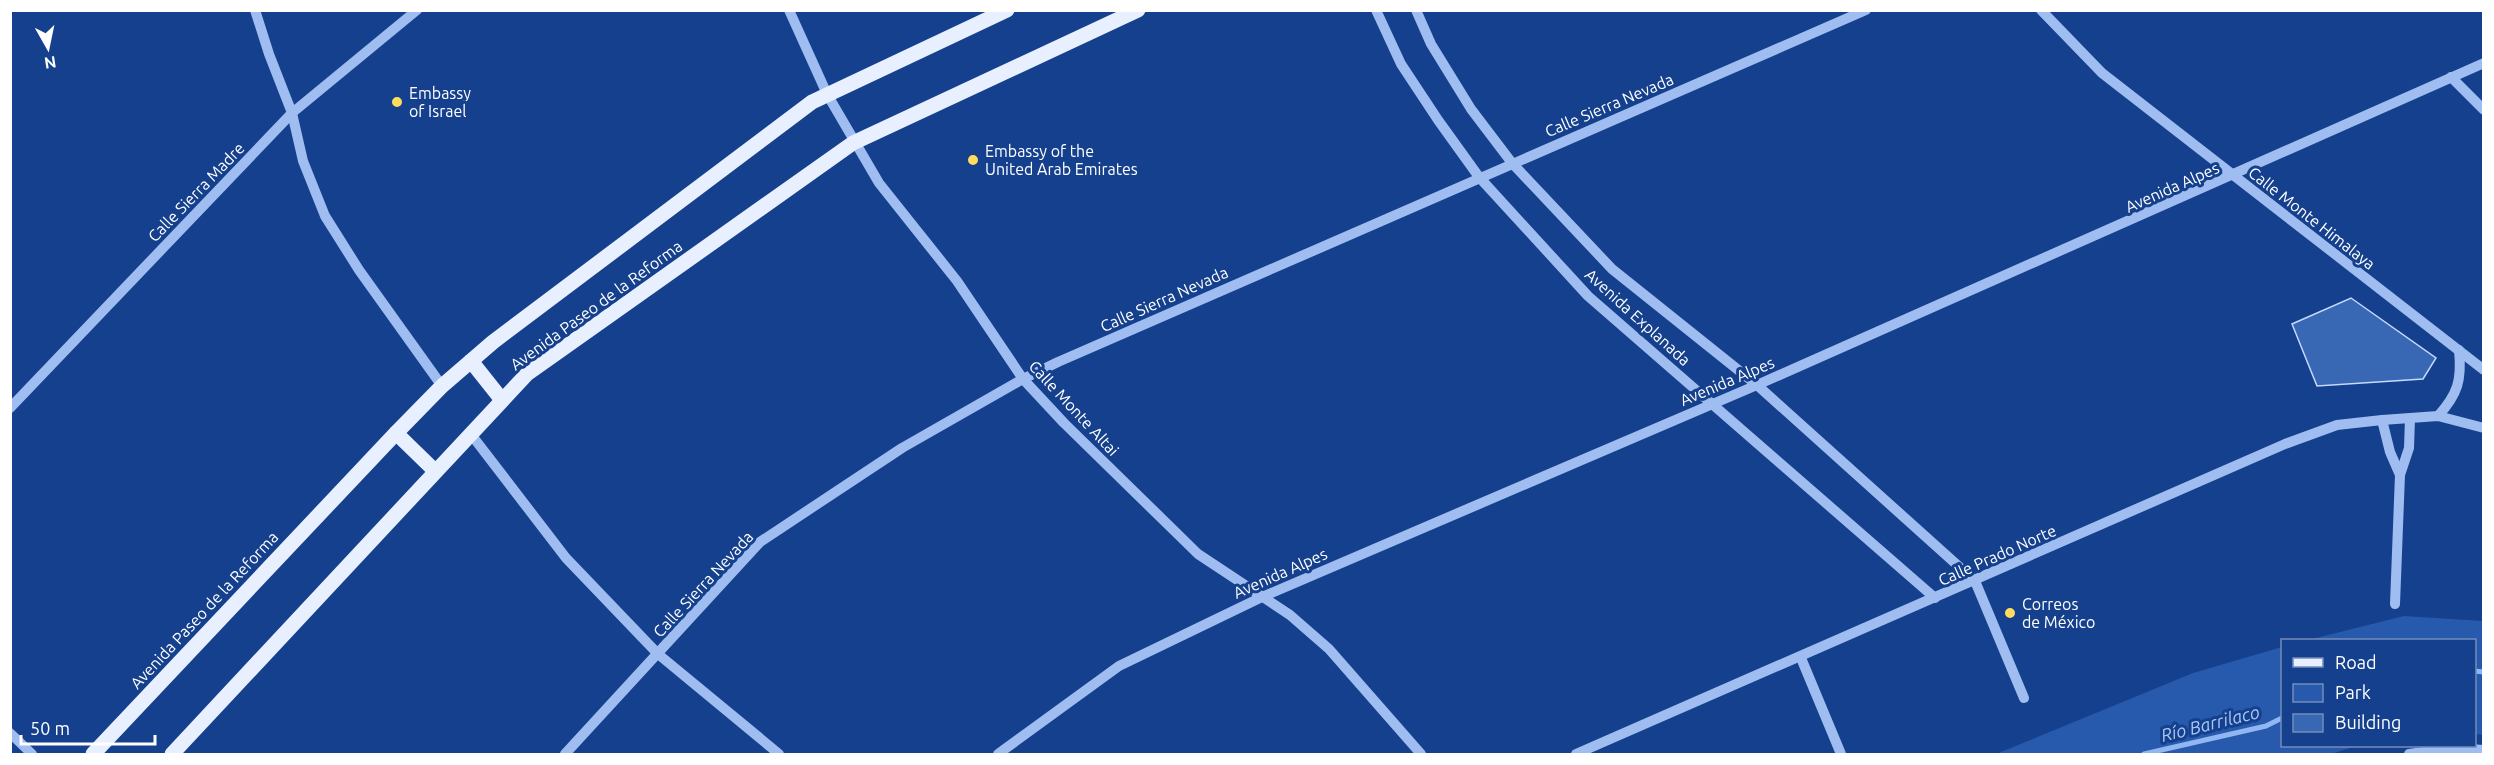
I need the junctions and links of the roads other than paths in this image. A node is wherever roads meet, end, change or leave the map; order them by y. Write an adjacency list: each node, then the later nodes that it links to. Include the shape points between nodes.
1 (255, 10): 14 (street)
2 (417, 10): 14 (street, Calle Sierra Madre)
3 (789, 10): 12 (street, Calle Monte Altai)
4 (1007, 10): 12 (main road, Avenida Paseo de la Reforma)
5 (1138, 10): 15 (main road, Avenida Paseo de la Reforma)
6 (1376, 10): 18 (street, Avenida Explanada, via 1401,64)
7 (1416, 10): 16 (street, Avenida Explanada, via 1431,44 1471,109)
8 (1866, 10): 16 (street, Calle Sierra Nevada)
9 (2041, 10): 17 (street, Calle Monte Himalaya, via 2102,73)
10 (2484, 63): 11 (street, Avenida Alpes)
11 (2451, 77): 13 (street); 17 (street, Avenida Alpes)
12 (827, 94): 15 (street, Calle Monte Altai); 20 (main road, Avenida Paseo de la Reforma)
13 (2484, 110)
14 (292, 113): 24 (street, via 303,161 325,216); 27 (street, Calle Sierra Madre)
15 (853, 142): 22 (street, Calle Monte Altai, via 879,183 957,281); 25 (main road, Avenida Paseo de la Reforma, via 527,374)
16 (1512, 163): 18 (street, Calle Sierra Nevada); 23 (street, Avenida Explanada, via 1612,269)
17 (2233, 176): 19 (street, Calle Monte Himalaya); 23 (street, Avenida Alpes)
18 (1479, 177): 22 (street, Calle Sierra Nevada); 26 (street, Avenida Explanada, via 1588,296)
19 (2459, 350): 21 (street); 28 (street, via 2461,366 2454,398)
20 (471, 361): 24 (main road, Avenida Paseo de la Reforma); 25 (main road)
21 (2484, 370)
22 (1023, 379): 37 (street, Calle Monte Altai, via 1198,554); 40 (street, Calle Sierra Nevada, via 902,448 760,542)
23 (1757, 385): 26 (street, Avenida Alpes); 36 (street, Avenida Explanada)
24 (442, 386): 32 (main road, Avenida Paseo de la Reforma)
25 (502, 400): 33 (main road, Avenida Paseo de la Reforma)
26 (1712, 403): 37 (street, Avenida Alpes); 38 (street, Avenida Explanada)
27 (10, 408)
28 (2438, 416): 29 (street, Calle Prado Norte); 31 (street, Calle Prado Norte)
29 (2410, 418): 30 (street, Calle Prado Norte); 35 (street, via 2409,448)
30 (2382, 420): 35 (street); 36 (street, Calle Prado Norte, via 2337,425 2285,444)
31 (2484, 428)
32 (396, 433): 34 (main road); 46 (main road, Avenida Paseo de la Reforma)
33 (470, 433): 34 (main road, Avenida Paseo de la Reforma); 40 (street, via 566,558)
34 (435, 471): 47 (main road, Avenida Paseo de la Reforma)
35 (2400, 475): 39 (street)
36 (1975, 581): 38 (street, Calle Prado Norte); 42 (street)
37 (1262, 597): 50 (street, Avenida Alpes, via 1119,666); 51 (street, Calle Monte Altai, via 1329,649)
38 (1935, 598): 41 (street, Calle Prado Norte)
39 (2395, 604)
40 (658, 654): 48 (street, Calle Sierra Nevada); 49 (street)
41 (1801, 658): 52 (street, Calle Prado Norte); 53 (street)
42 (2024, 698)
43 (10, 733): 45 (street)
44 (2484, 750): 54 (street, via 2453,748)
45 (32, 754)
46 (93, 754)
47 (172, 754)
48 (565, 754)
49 (779, 754)
50 (998, 754)
51 (1421, 754)
52 (1576, 754)
53 (1841, 754)
54 (2411, 754)

